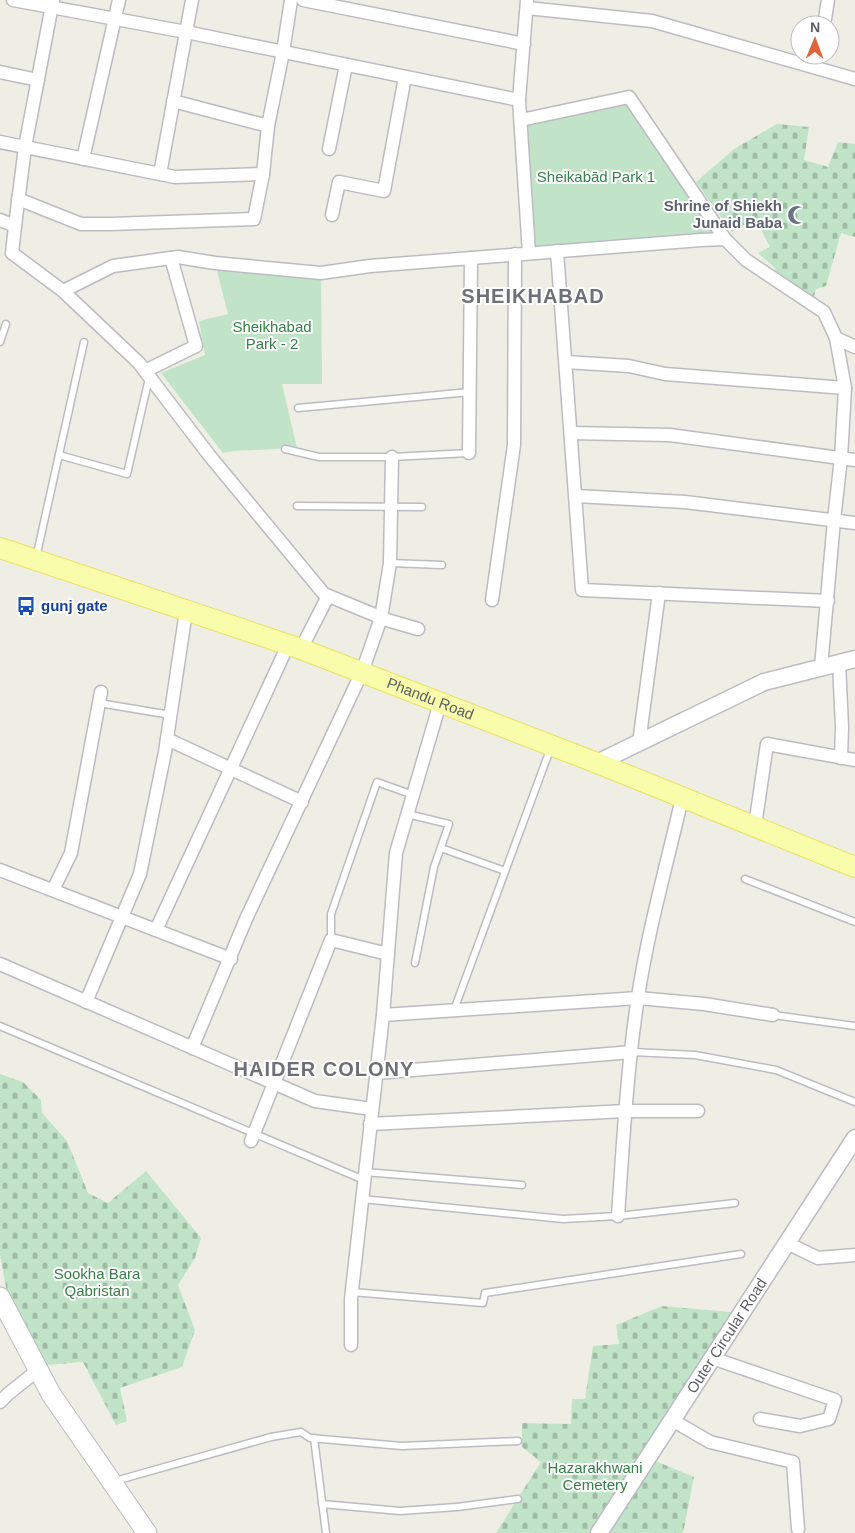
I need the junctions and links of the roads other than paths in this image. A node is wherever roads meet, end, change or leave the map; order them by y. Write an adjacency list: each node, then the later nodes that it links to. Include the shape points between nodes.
1 (13, 0): 7 (street)
2 (119, 0): 10 (street)
3 (192, 0): 11 (street)
4 (291, 0): 13 (street)
5 (303, 0): 12 (street)
6 (828, 0): 9 (street)
7 (52, 4): 10 (street); 20 (street)
8 (527, 4): 12 (street); 16 (street, via 652,21)
9 (826, 15)
10 (116, 19): 11 (street); 28 (street)
11 (186, 32): 13 (street); 22 (street)
12 (524, 44): 21 (street)
13 (283, 52): 14 (street); 24 (street)
14 (346, 65): 18 (street); 27 (street)
15 (818, 65): 16 (street)
16 (817, 69): 19 (street)
17 (0, 72): 20 (street)
18 (406, 77): 21 (street); 32 (street, via 384,192 339,182)
19 (855, 79)
20 (38, 80): 26 (street)
21 (520, 100): 23 (street)
22 (173, 101): 24 (street); 29 (street)
23 (521, 120): 35 (street, via 628,97); 37 (street)
24 (268, 126): 30 (street)
25 (0, 142): 26 (street)
26 (25, 147): 28 (street); 31 (street)
27 (328, 149)
28 (82, 159): 29 (street)
29 (160, 174): 30 (street, via 175,177)
30 (263, 174): 31 (street, via 254,219 81,224)
31 (18, 199): 34 (street)
32 (332, 215)
33 (0, 220): 34 (street)
34 (15, 226): 41 (street, via 12,254)
35 (726, 239): 36 (street); 43 (street, via 746,260 824,312)
36 (558, 251): 37 (street); 47 (street)
37 (529, 253): 38 (street)
38 (515, 254): 40 (street); 71 (street, via 514,445)
39 (171, 258): 40 (street, via 321,273); 41 (street, via 113,266); 48 (street, via 196,346)
40 (471, 258): 50 (street)
41 (63, 291): 48 (street)
42 (6, 324): 44 (lane)
43 (836, 338): 46 (street); 49 (street)
44 (0, 342)
45 (84, 342): 55 (lane)
46 (855, 347)
47 (566, 362): 49 (street, via 629,366 665,374); 52 (street)
48 (147, 374): 55 (lane, via 127,474); 70 (street, via 215,462)
49 (845, 388): 57 (street)
50 (470, 392): 51 (lane); 54 (street)
51 (298, 408)
52 (571, 433): 57 (street, via 670,435); 59 (street)
53 (285, 448): 56 (lane, via 318,457)
54 (469, 453): 56 (lane)
55 (59, 455): 66 (lane)
56 (392, 457): 62 (street)
57 (842, 458): 58 (street); 63 (street)
58 (855, 460)
59 (576, 496): 63 (street, via 685,502); 69 (street, via 582,590)
60 (297, 506): 62 (lane)
61 (422, 507): 62 (lane)
62 (391, 508): 67 (street)
63 (834, 520): 64 (street); 72 (street)
64 (855, 522)
65 (0, 548): 66 (main road, Phandu Road)
66 (35, 560): 73 (main road, Phandu Road)
67 (390, 563): 68 (lane); 74 (street)
68 (442, 565)
69 (659, 593): 72 (street); 86 (street)
70 (328, 596): 74 (street); 76 (street)
71 (492, 600)
72 (828, 601): 78 (street)
73 (186, 611): 76 (main road, Phandu Road); 82 (street)
74 (381, 618): 75 (street); 79 (street)
75 (418, 629)
76 (294, 647): 79 (main road, Phandu Road); 91 (street)
77 (847, 661): 78 (street); 83 (street)
78 (821, 668): 86 (street, via 764,682)
79 (362, 672): 81 (main road, Phandu Road); 94 (street)
80 (100, 698): 82 (lane); 102 (street, via 71,853)
81 (440, 703): 87 (main road, Phandu Road); 92 (street)
82 (171, 715): 85 (street)
83 (842, 727): 84 (street); 88 (street)
84 (855, 729)
85 (167, 739): 91 (street); 103 (street, via 140,874)
86 (639, 743): 90 (street)
87 (551, 746): 90 (main road, Phandu Road); 100 (lane)
88 (841, 758): 89 (street); 96 (street, via 767,744)
89 (855, 760)
90 (597, 764): 93 (main road, Phandu Road)
91 (231, 769): 94 (street); 105 (street)
92 (413, 795): 95 (street); 106 (lane, via 377,782 331,914)
93 (682, 798): 96 (main road, Phandu Road); 111 (street)
94 (302, 802): 108 (street)
95 (407, 814): 97 (lane, via 449,824); 107 (street, via 396,853)
96 (754, 826): 98 (main road, Phandu Road)
97 (441, 848): 100 (lane); 109 (lane, via 434,867)
98 (855, 867)
99 (0, 870): 102 (street)
100 (505, 871): 113 (lane)
101 (745, 879): 104 (lane)
102 (53, 890): 103 (street)
103 (122, 917): 105 (street); 112 (street)
104 (855, 922)
105 (156, 930): 108 (street)
106 (331, 940): 107 (street); 121 (street)
107 (388, 954): 114 (street)
108 (231, 959): 118 (street)
109 (415, 963)
110 (0, 964): 112 (street)
111 (638, 998): 113 (street); 115 (street); 119 (street)
112 (86, 1002): 118 (street)
113 (454, 1010): 114 (street)
114 (383, 1015): 120 (street)
115 (773, 1015): 117 (lane)
116 (0, 1026): 127 (lane)
117 (855, 1026)
118 (192, 1048): 121 (street)
119 (632, 1052): 120 (street); 122 (lane, via 695,1055 776,1070); 124 (street)
120 (376, 1073): 123 (street)
121 (274, 1083): 123 (street, via 315,1101); 127 (street)
122 (855, 1102)
123 (372, 1109): 126 (street)
124 (626, 1111): 125 (street); 126 (street); 133 (street)
125 (698, 1111)
126 (370, 1124): 129 (street)
127 (252, 1137): 129 (lane)
128 (853, 1144): 134 (street, Outer Circular Road)
129 (364, 1176): 130 (lane); 131 (street)
130 (522, 1185)
131 (362, 1199): 133 (lane, via 563,1219); 137 (street)
132 (735, 1203): 133 (lane)
133 (618, 1216)
134 (787, 1243): 136 (street, via 818,1258); 140 (street, Outer Circular Road)
135 (740, 1254): 137 (lane, via 485,1292 484,1303)
136 (855, 1255)
137 (352, 1292): 139 (street)
138 (0, 1297): 141 (main road)
139 (351, 1345)
140 (712, 1358): 143 (street, via 835,1400 829,1419 800,1426); 144 (street, Outer Circular Road)
141 (38, 1370): 142 (street); 147 (main road)
142 (0, 1402)
143 (760, 1418)
144 (672, 1420): 150 (street, via 710,1442 793,1462); 153 (street, Outer Circular Road)
145 (314, 1438): 146 (lane, via 402,1446); 147 (lane, via 301,1432 271,1437); 149 (lane)
146 (518, 1441)
147 (111, 1482): 151 (main road)
148 (518, 1499): 149 (lane, via 400,1510)
149 (322, 1504): 152 (lane)
150 (798, 1529)
151 (147, 1533)
152 (326, 1533)
153 (599, 1533)

